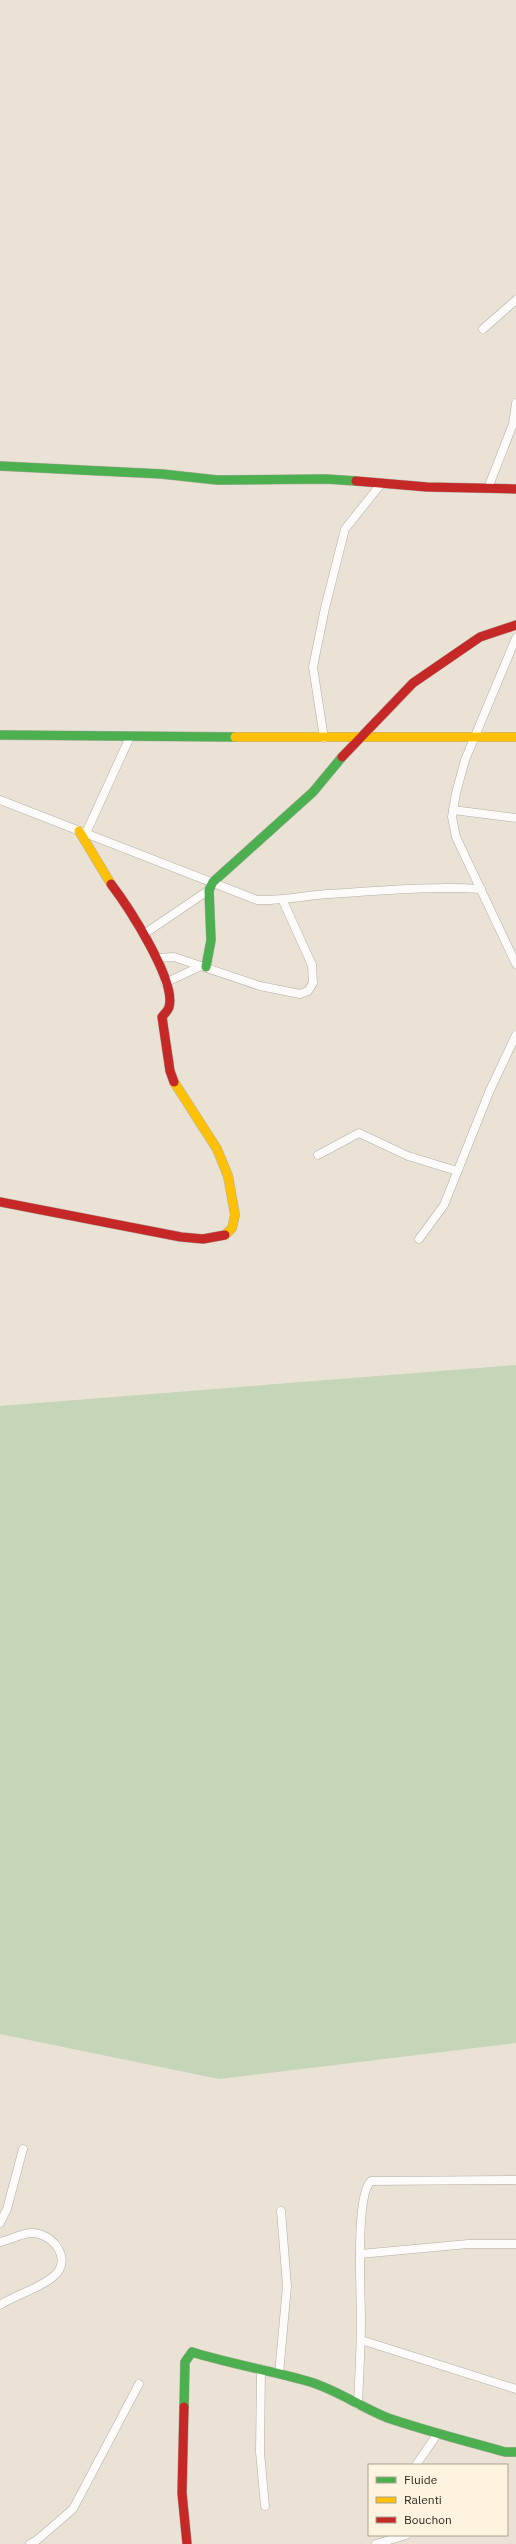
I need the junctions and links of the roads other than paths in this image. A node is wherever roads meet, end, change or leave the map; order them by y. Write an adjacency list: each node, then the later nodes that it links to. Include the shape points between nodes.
1 (516, 300): 2 (street)
2 (483, 329)
3 (516, 403): 6 (street, via 513,424)
4 (0, 466): 5 (street, via 162,474 217,480 326,479)
5 (381, 484): 6 (street); 13 (street, via 345,529 324,608 313,668)
6 (488, 488): 7 (street)
7 (516, 489)
8 (516, 625): 14 (street, via 480,637 452,654 413,683)
9 (516, 638): 15 (street)
10 (0, 735): 11 (street)
11 (130, 737): 13 (street); 19 (street)
12 (516, 737): 15 (street)
13 (324, 738): 14 (street)
14 (358, 738): 15 (street); 20 (street, via 313,792)
15 (474, 738): 17 (street, via 465,760)
16 (0, 800): 19 (street)
17 (453, 810): 18 (street); 21 (street, via 456,837)
18 (516, 818)
19 (83, 832): 20 (street); 23 (street, via 105,876 129,908)
20 (211, 886): 22 (street, via 257,900); 23 (street); 26 (street, via 211,940)
21 (481, 889): 22 (street, via 436,886 326,894); 25 (street)
22 (283, 901): 26 (street, via 312,965 313,983 308,991 300,994 260,986)
23 (144, 934): 24 (street)
24 (157, 958): 26 (street, via 174,957); 27 (street)
25 (516, 964)
26 (204, 966): 27 (street)
27 (165, 983): 31 (street, via 170,1004 162,1017 162,1022 170,1071 176,1086 217,1149 228,1176 235,1215 232,1228 224,1236 203,1239 181,1237)
28 (516, 1035): 30 (street)
29 (318, 1155): 30 (street, via 359,1133 408,1156)
30 (457, 1171): 32 (street, via 444,1205)
31 (0, 1202)
32 (419, 1239)
33 (22, 2149): 36 (street, via 7,2209)
34 (516, 2180): 39 (street, via 371,2181 367,2186 364,2200)
35 (282, 2211): 43 (street, via 287,2286)
36 (0, 2223)
37 (0, 2242): 40 (street, via 30,2233 45,2236 58,2246 62,2266 56,2275 43,2284)
38 (516, 2244): 39 (street, via 468,2244)
39 (360, 2254): 41 (street)
40 (0, 2305)
41 (361, 2340): 45 (street); 46 (street)
42 (261, 2370): 43 (street); 50 (street, via 260,2452); 53 (street, via 192,2352 185,2362 182,2493)
43 (279, 2374): 46 (street, via 335,2391)
44 (139, 2384): 52 (street, via 73,2510)
45 (516, 2389)
46 (358, 2405): 47 (street)
47 (438, 2434): 48 (street, via 504,2452); 49 (street)
48 (516, 2452)
49 (417, 2464)
50 (266, 2506)
51 (404, 2536): 54 (street)
52 (30, 2544)
53 (187, 2544)
54 (376, 2544)

